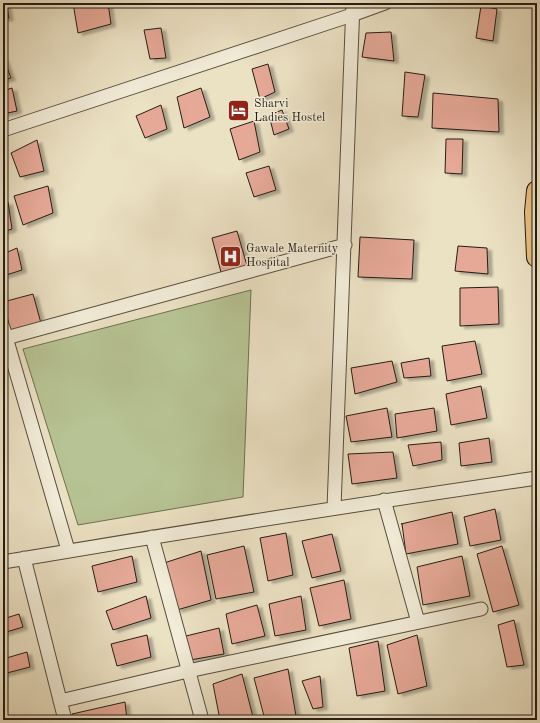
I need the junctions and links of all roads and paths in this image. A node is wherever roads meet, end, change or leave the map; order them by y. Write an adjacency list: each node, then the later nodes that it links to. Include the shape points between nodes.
1 (385, 3): 2 (street)
2 (352, 9): 3 (street); 5 (street)
3 (3, 130)
4 (537, 191): 6 (main road)
5 (345, 245): 7 (street); 10 (street)
6 (537, 256)
7 (5, 333): 12 (street)
8 (537, 478): 9 (street)
9 (384, 500): 10 (street); 16 (street)
10 (334, 508): 11 (street)
11 (152, 537): 12 (street); 17 (street)
12 (68, 550): 13 (street)
13 (24, 558): 14 (street); 18 (street)
14 (3, 562)
15 (481, 609): 16 (street)
16 (418, 622): 17 (street)
17 (188, 671): 18 (street); 20 (street)
18 (60, 701): 19 (street)
19 (65, 720)
20 (202, 720)

